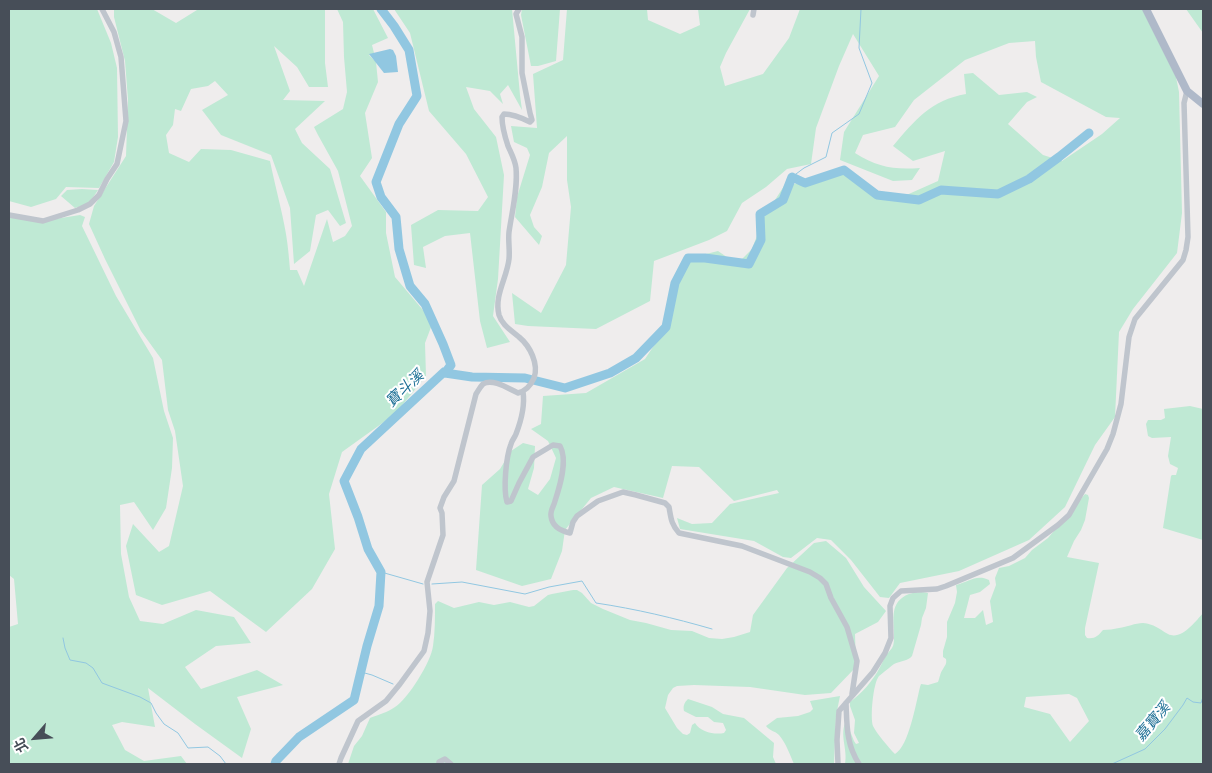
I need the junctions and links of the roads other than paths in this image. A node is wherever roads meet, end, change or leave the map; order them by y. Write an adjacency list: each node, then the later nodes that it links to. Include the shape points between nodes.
1 (102, 9): 6 (street, via 122,57 126,121 117,164 99,195 78,210 43,221)
2 (519, 9): 7 (street, via 516,14 522,37 522,73 532,120 509,114 502,116 516,167 509,260 498,296 498,307 507,328 521,338 534,359 536,370 533,380)
3 (1146, 9): 4 (main road)
4 (1187, 91): 5 (main road); 8 (street, via 1184,103 1186,250 1182,260 1135,319 1129,337 1122,404 1107,449 1069,515 1020,554 956,583 937,589 901,591 893,598 889,646)
5 (1203, 104)
6 (9, 215)
7 (523, 392): 8 (street, via 524,401 508,460 507,502 511,501 533,457 552,445 560,446 562,475 551,511 551,518 558,529 570,533 577,516 598,501 623,492 665,503 679,534 742,546 810,572 826,584 847,627 857,661); 10 (street, via 492,382 480,386 476,394 454,481 440,508 443,535 427,582 430,611 424,651 386,700 358,721)
8 (852, 695): 9 (street)
9 (846, 703): 13 (street, via 839,711); 14 (street, via 847,733 852,754)
10 (339, 764)
11 (439, 764): 12 (street, via 445,759)
12 (451, 764)
13 (838, 764)
14 (859, 764)

